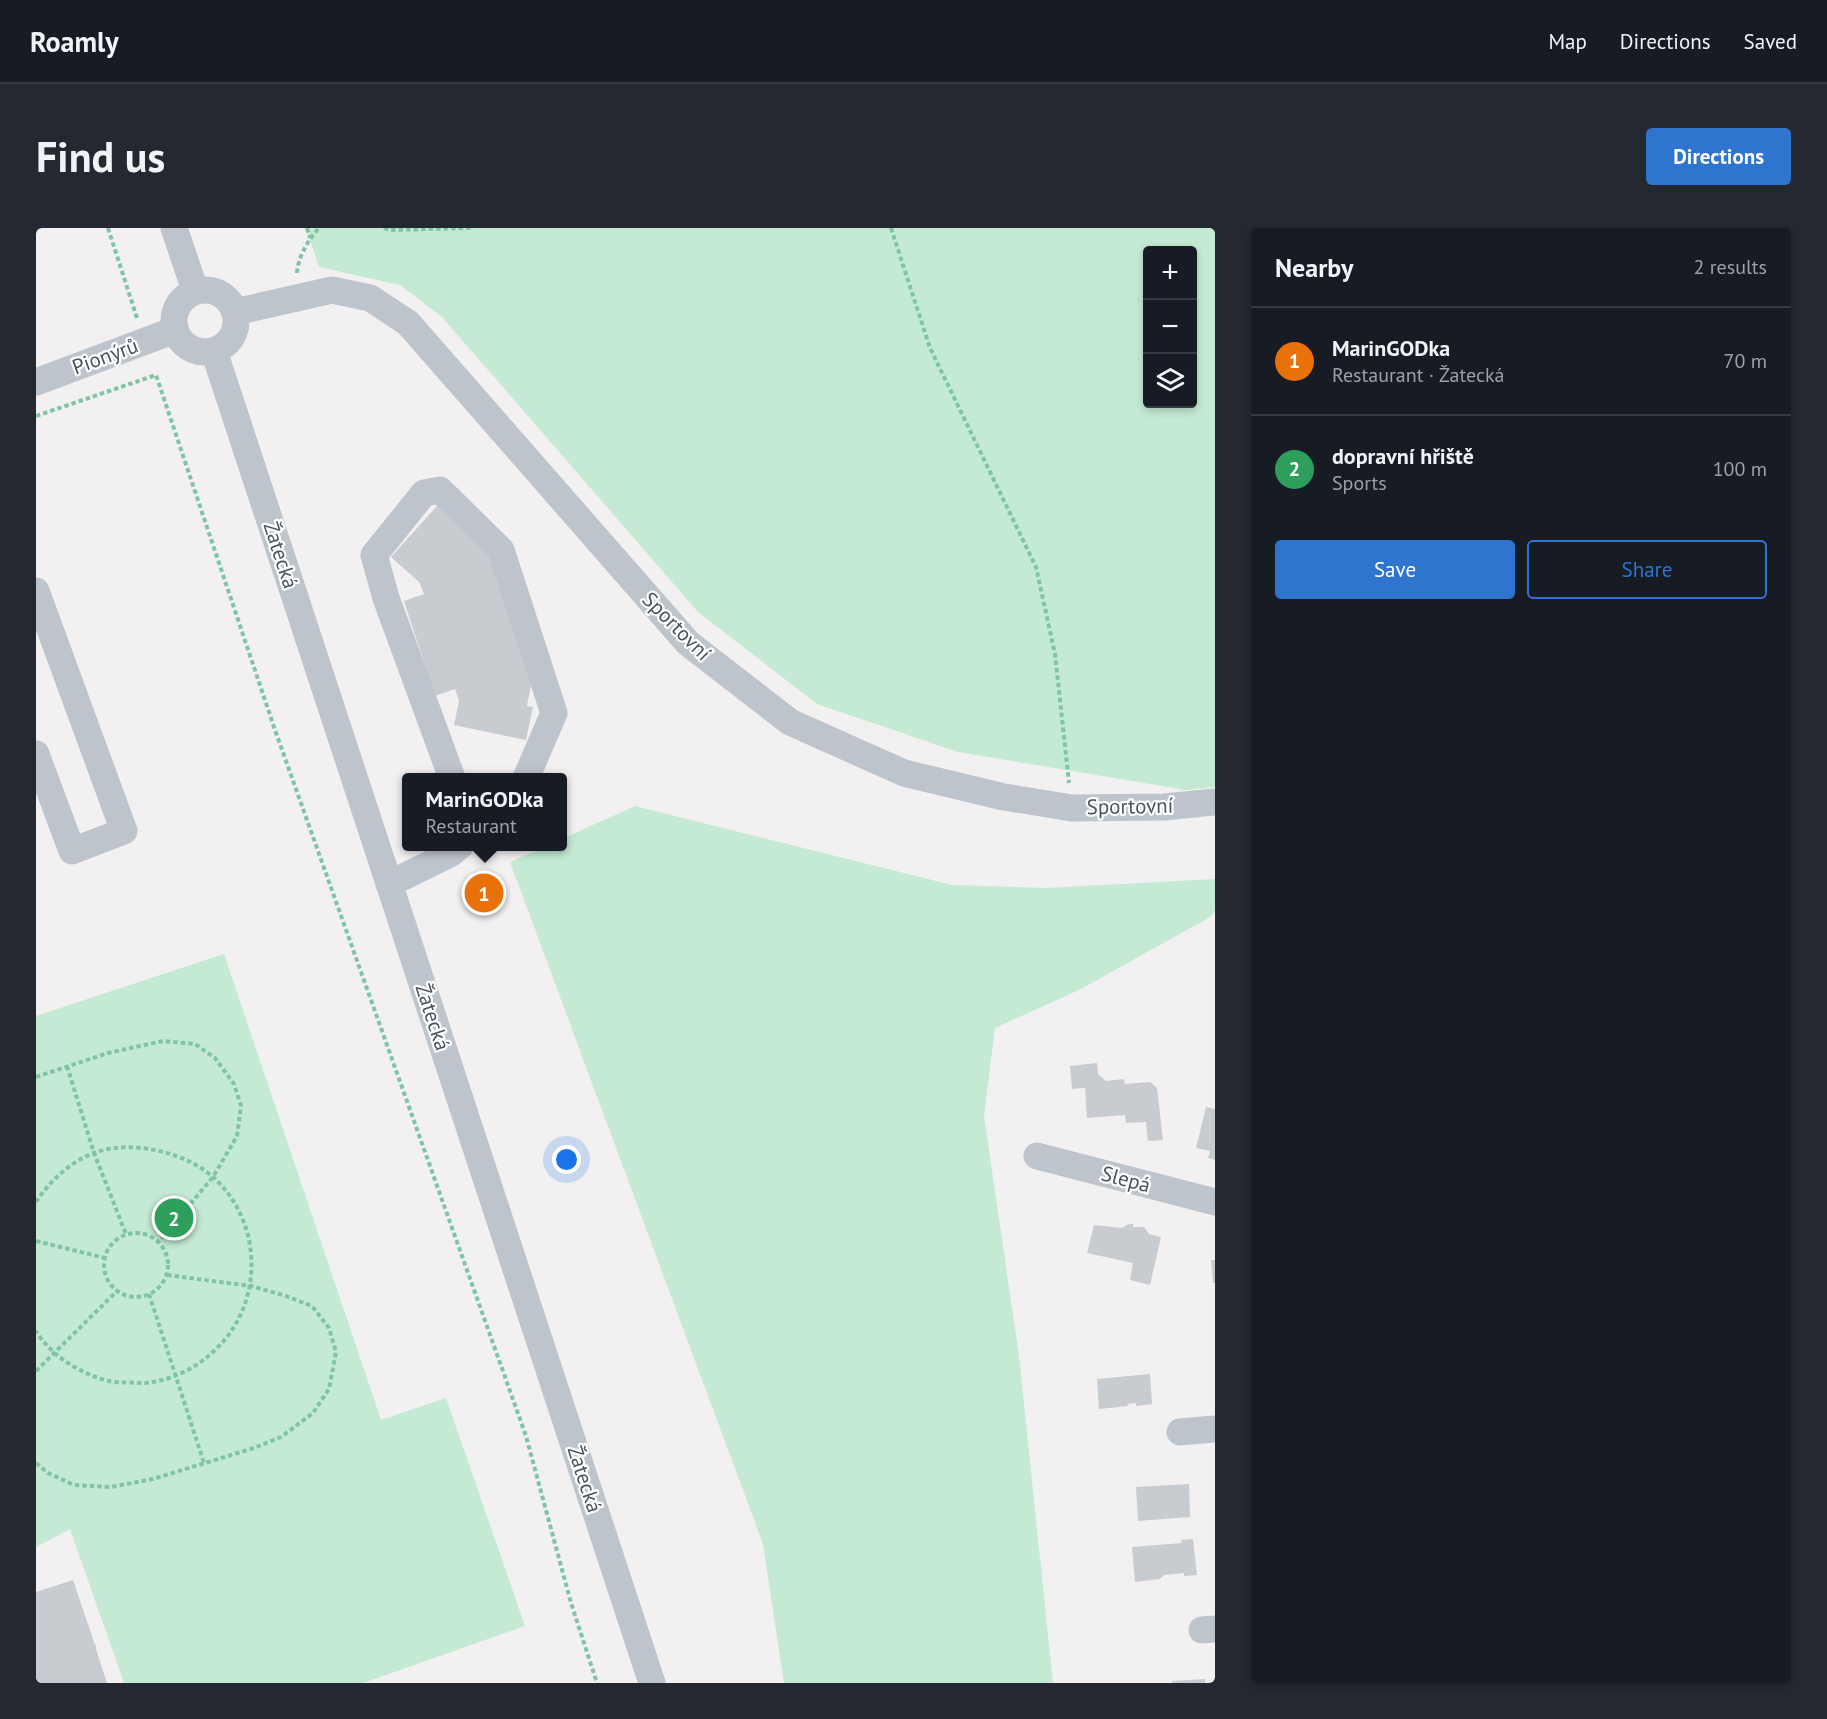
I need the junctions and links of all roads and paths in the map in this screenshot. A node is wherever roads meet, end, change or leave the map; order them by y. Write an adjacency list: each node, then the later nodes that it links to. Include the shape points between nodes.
1 (108, 228): 12 (path)
2 (174, 228): 9 (street)
3 (307, 228): 8 (path)
4 (318, 228): 8 (path)
5 (384, 228): 6 (path)
6 (471, 228)
7 (891, 228): 22 (path, via 930,348 1036,567 1055,654)
8 (310, 238): 10 (path, via 298,266)
9 (195, 290): 11 (street, via 223,295); 13 (street, via 178,303)
10 (296, 298): 11 (street, Sportovní); 22 (street, Sportovní, via 332,290 370,298 408,323 688,643 790,722 904,773 1004,797)
11 (235, 312): 14 (street, via 235,331 223,347)
12 (138, 321)
13 (175, 330): 14 (street, via 179,339 195,351); 15 (street, Pionýrů)
14 (214, 351): 24 (street, Žatecká)
15 (36, 382)
16 (36, 416): 48 (path, via 156,375 275,730 526,1436)
17 (36, 591): 18 (street, via 124,831 72,851)
18 (36, 754)
19 (451, 773): 20 (street, via 374,555 424,493 440,490 501,550 554,713)
20 (528, 773)
21 (1215, 802): 22 (street, Sportovní)
22 (1072, 808)
23 (454, 851): 24 (street)
24 (389, 884): 49 (street, Žatecká)
25 (67, 1066): 26 (path); 27 (path); 29 (path, via 163,1041 195,1044 216,1058 234,1084 241,1106 237,1136)
26 (36, 1077)
27 (94, 1153): 29 (path, via 121,1148 154,1149 186,1159); 30 (path, via 65,1170); 32 (path)
28 (1036, 1156): 31 (street, Slepá)
29 (213, 1177): 34 (path); 37 (path, via 233,1200 246,1227 252,1256)
30 (36, 1202)
31 (1215, 1202)
32 (126, 1234): 34 (path, via 144,1233); 35 (path, via 116,1239)
33 (36, 1241): 35 (path)
34 (159, 1241): 36 (path, via 168,1257)
35 (105, 1258): 38 (path, via 106,1276)
36 (167, 1275): 37 (path); 39 (path, via 157,1290)
37 (251, 1286): 43 (path, via 241,1315 225,1341 202,1362); 47 (path, via 312,1306 329,1328 336,1352 329,1389 313,1413 281,1437)
38 (117, 1291): 39 (path, via 127,1296); 41 (path)
39 (149, 1294): 43 (path)
40 (36, 1330): 41 (path)
41 (54, 1352): 42 (path); 43 (path, via 80,1371 111,1382 143,1383)
42 (36, 1371)
43 (175, 1377): 47 (path)
44 (1215, 1429): 45 (street)
45 (1180, 1432)
46 (36, 1463): 47 (path, via 74,1485 111,1487)
47 (204, 1463)
48 (597, 1683)
49 (652, 1683)

